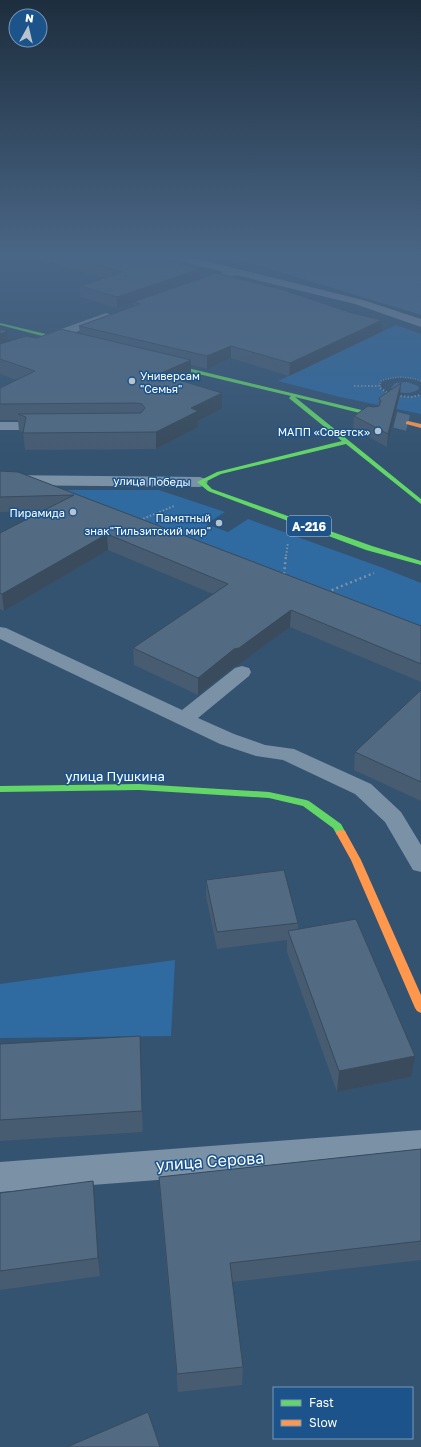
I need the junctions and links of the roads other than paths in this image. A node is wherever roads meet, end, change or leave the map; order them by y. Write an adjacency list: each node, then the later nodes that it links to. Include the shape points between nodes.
1 (91, 323): 3 (street)
2 (0, 324): 3 (main road)
3 (51, 337): 4 (main road); 5 (street)
4 (82, 344)
5 (0, 354)
6 (150, 361): 7 (main road)
7 (288, 395): 8 (main road); 13 (main road)
8 (372, 414)
9 (408, 423): 12 (main road)
10 (61, 425): 11 (lane)
11 (0, 426)
12 (421, 426)
13 (347, 442): 15 (main road, улица Победы, via 218,473); 16 (main road)
14 (0, 480): 15 (street, улица Победы)
15 (200, 482): 17 (main road, А-216, via 210,490 369,548)
16 (421, 502)
17 (421, 563)
18 (0, 632): 20 (lane)
19 (242, 672): 20 (lane)
20 (184, 719): 22 (lane, via 227,740 263,752 287,754 363,789 393,817)
21 (0, 789): 23 (main road, улица Пушкина, via 139,787 269,795 306,803 336,826 356,860)
22 (421, 864)
23 (421, 1008)
24 (421, 1145): 25 (street, улица Серова)
25 (0, 1177)

